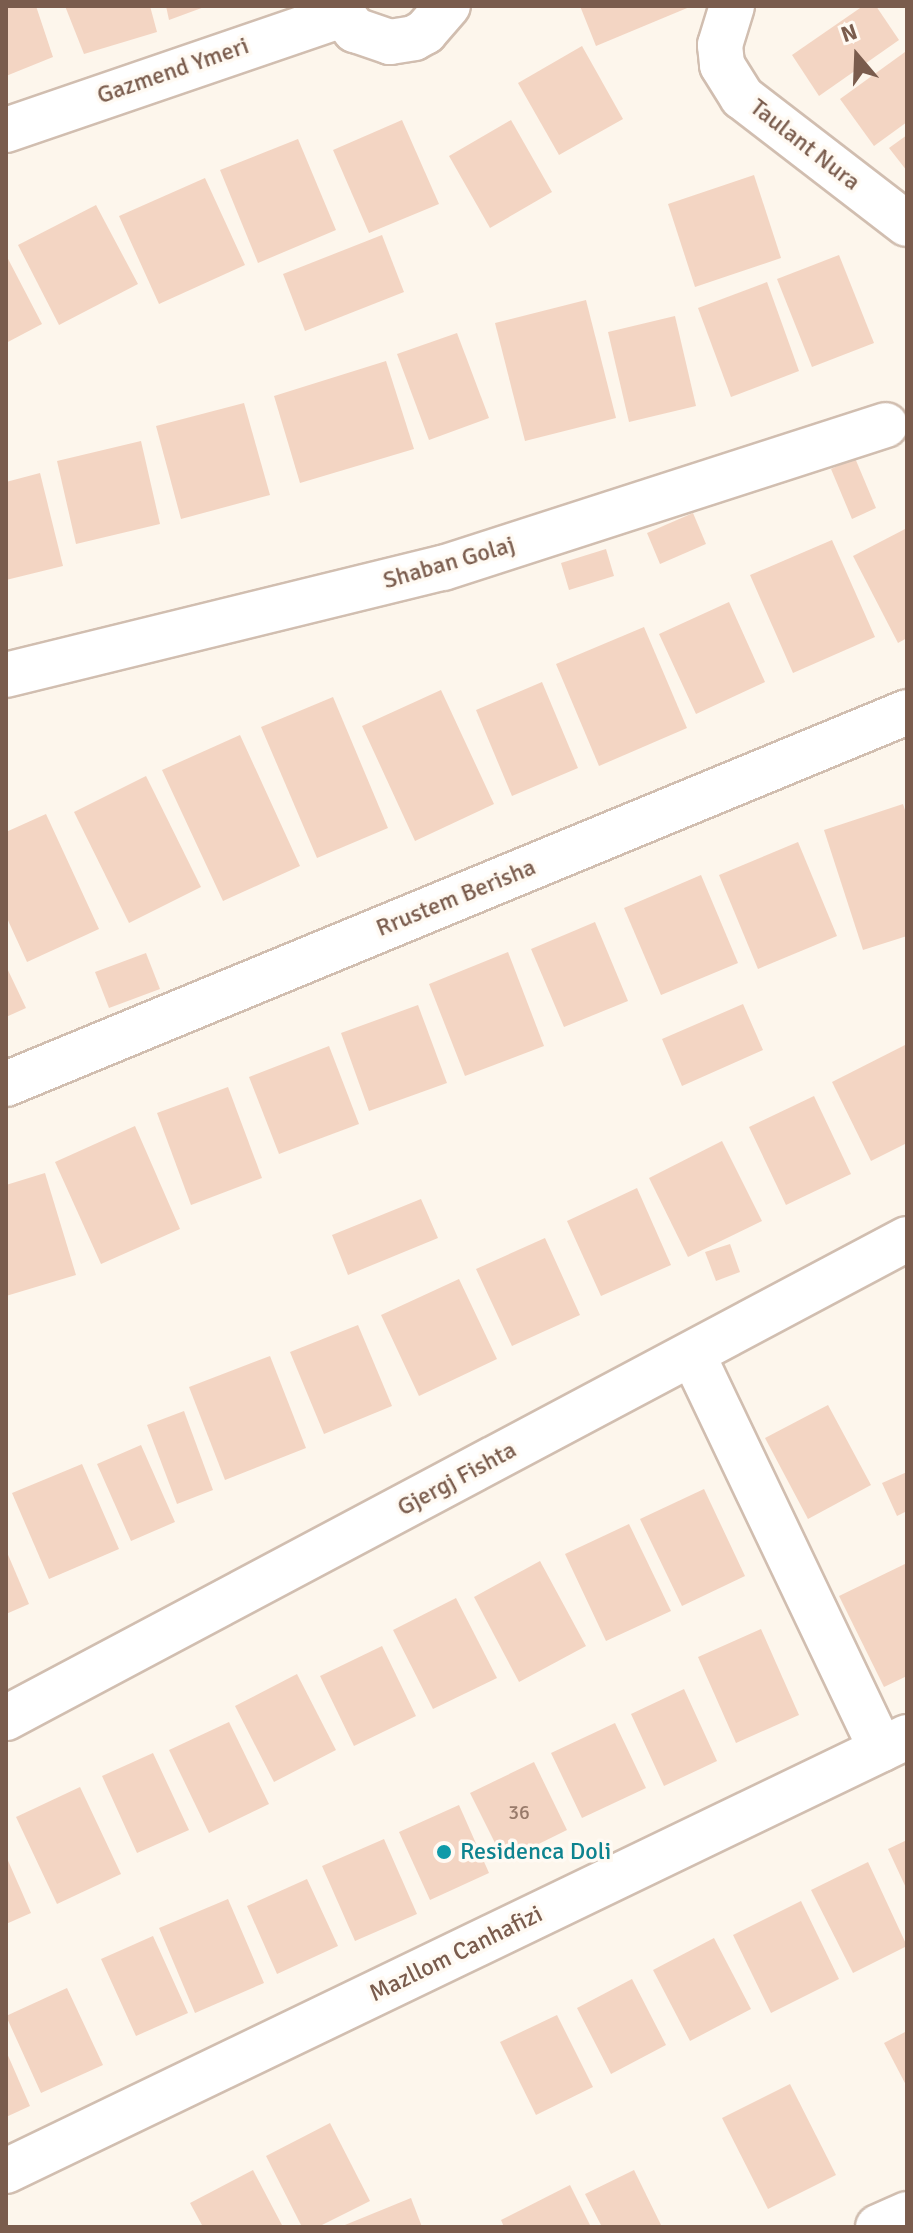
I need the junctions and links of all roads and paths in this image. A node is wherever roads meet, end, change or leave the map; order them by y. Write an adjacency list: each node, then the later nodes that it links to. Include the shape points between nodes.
1 (448, 6): 3 (street, via 435,24 402,41 365,36)
2 (732, 6): 5 (street, Taulant Nura, via 720,45 722,65 742,97)
3 (338, 11): 4 (street, Gazmend Ymeri)
4 (6, 130)
5 (907, 224)
6 (885, 425): 7 (street, Shaban Golaj, via 443,568)
7 (6, 675)
8 (907, 712): 9 (street, Rrustem Berisha)
9 (6, 1084)
10 (907, 1239): 11 (street, Gjergj Fishta)
11 (693, 1355): 12 (street, Gjergj Fishta); 13 (street)
12 (6, 1718)
13 (894, 1743): 14 (street, Mazllom Canhafizi)
14 (6, 2171)
15 (907, 2214): 16 (street)
16 (878, 2227)

